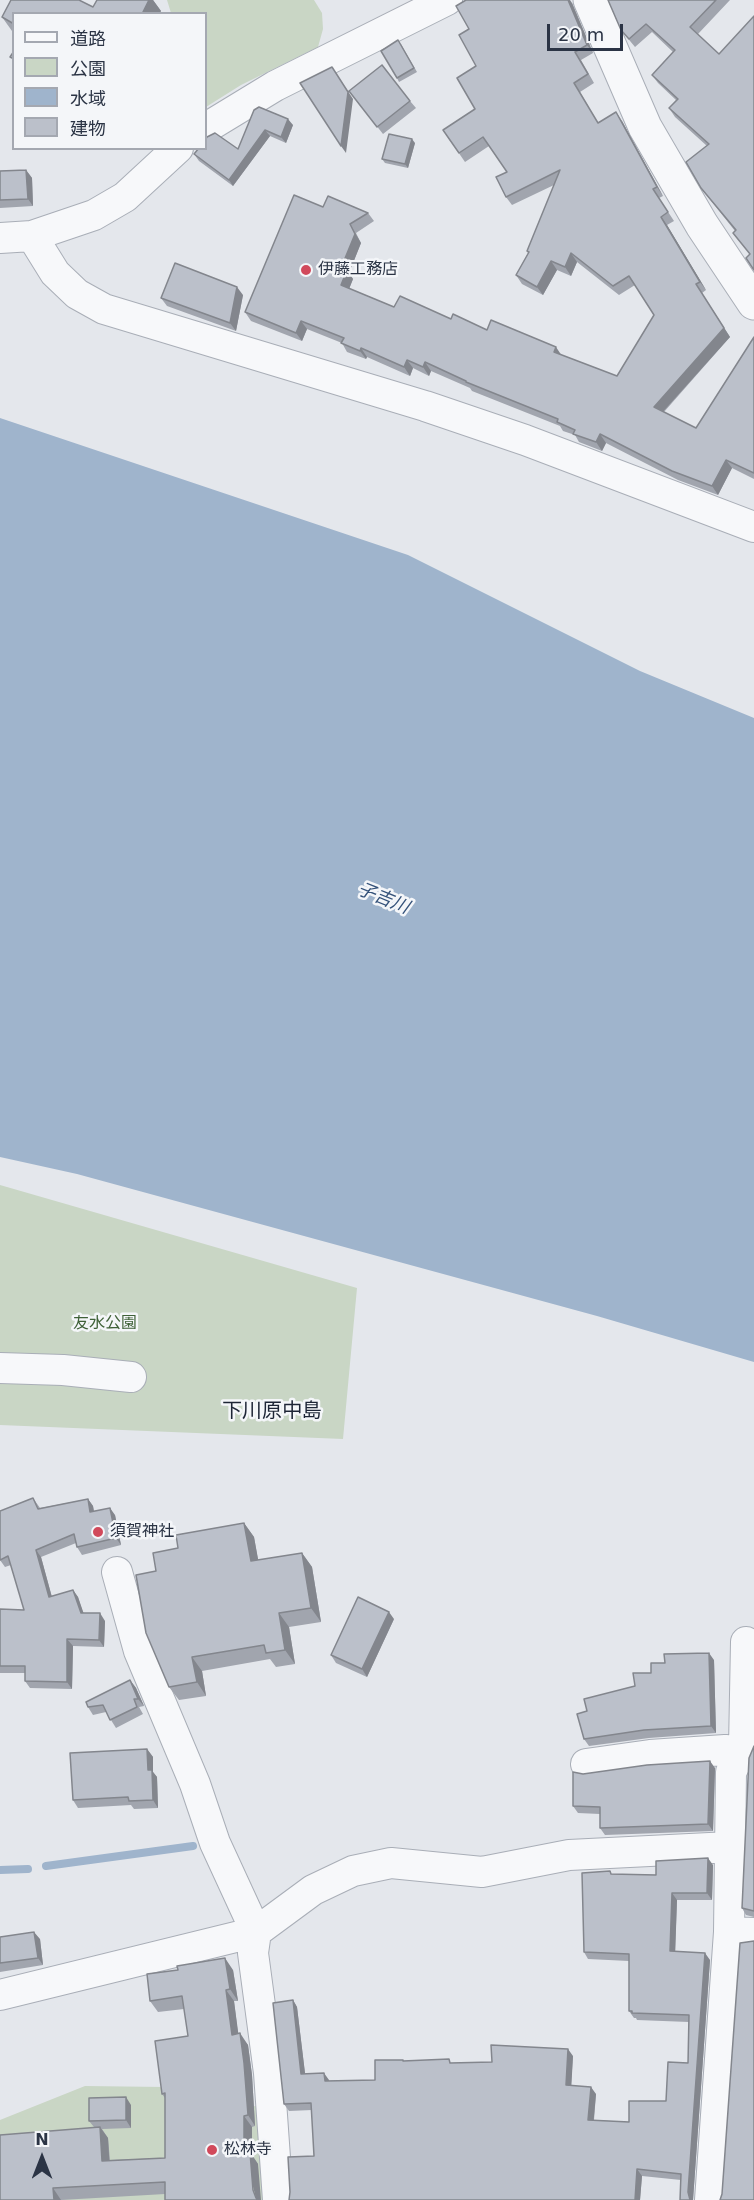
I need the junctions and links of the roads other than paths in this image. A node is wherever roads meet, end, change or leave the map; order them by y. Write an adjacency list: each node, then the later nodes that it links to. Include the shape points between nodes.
1 (447, 0): 3 (street, via 275,86)
2 (590, 0): 7 (street, via 645,127 702,225)
3 (207, 127)
4 (176, 150): 5 (street, via 125,197 94,215)
5 (32, 236): 6 (street); 8 (street, via 55,273 77,294 104,309 425,406)
6 (0, 238)
7 (754, 303)
8 (754, 527)
9 (0, 1368): 10 (street)
10 (131, 1377)
11 (117, 1572): 16 (street, via 139,1651 195,1784 215,1843)
12 (746, 1642): 13 (street)
13 (741, 1752): 14 (street, via 650,1755); 15 (street, via 731,1772)
14 (586, 1764)
15 (730, 1847): 16 (street, via 569,1855 482,1872 391,1863 353,1871 313,1890); 17 (street)
16 (256, 1932): 18 (street); 19 (street, via 253,1953 269,2073)
17 (741, 1932): 20 (street)
18 (0, 1995)
19 (278, 2200)
20 (710, 2200)

